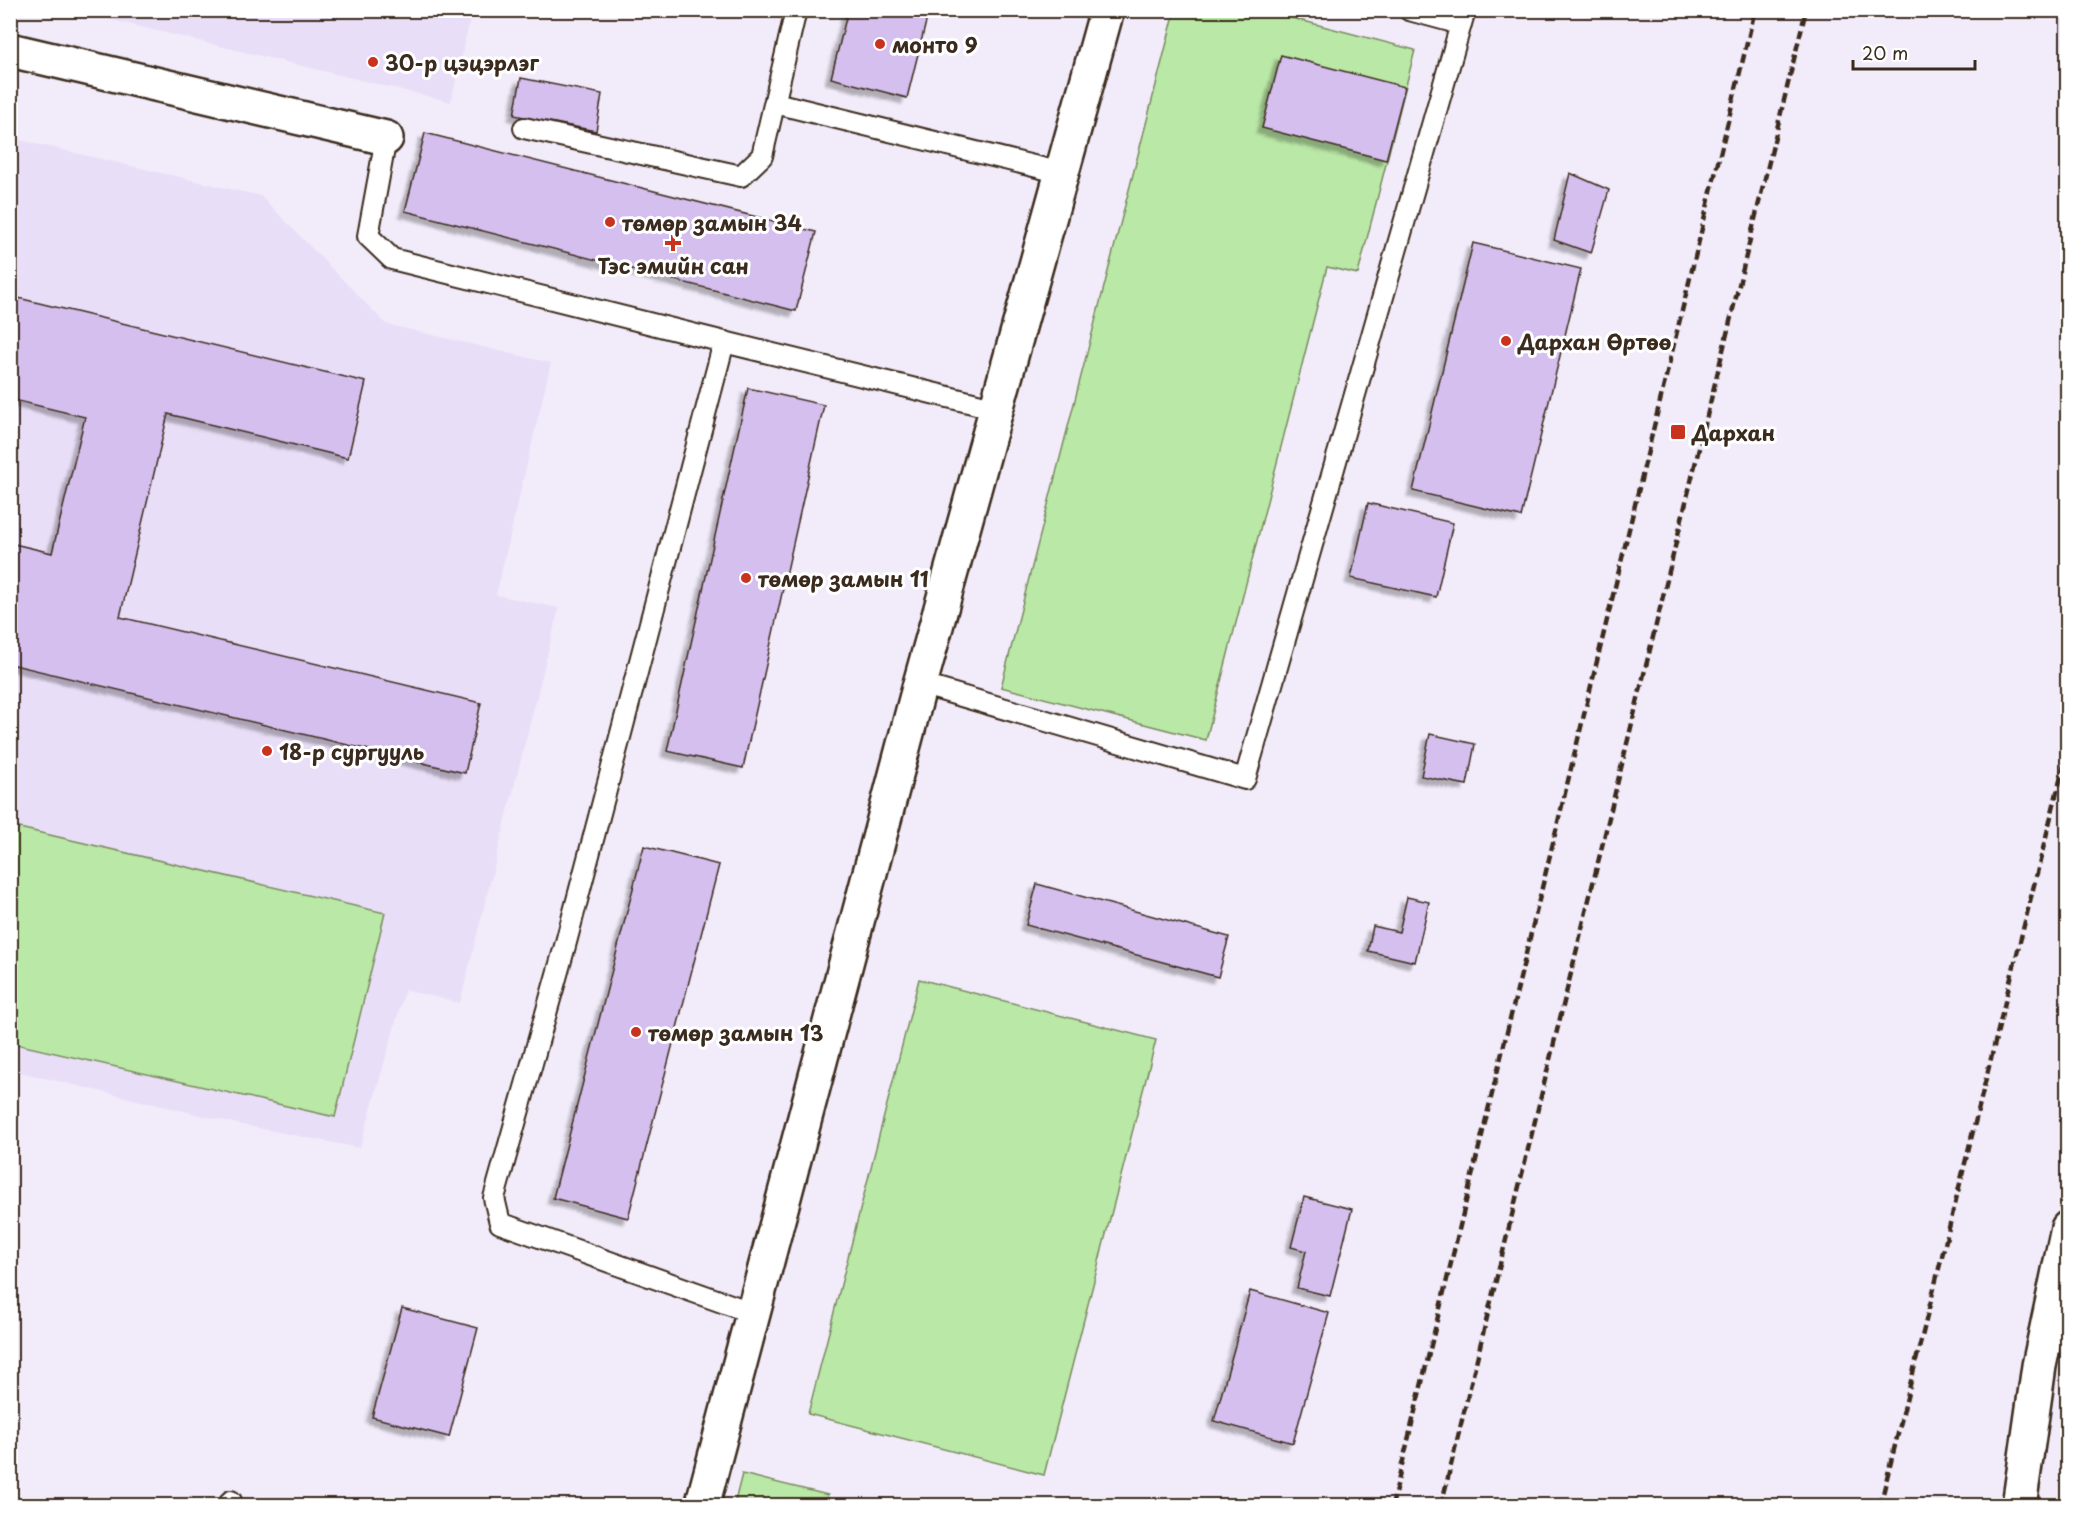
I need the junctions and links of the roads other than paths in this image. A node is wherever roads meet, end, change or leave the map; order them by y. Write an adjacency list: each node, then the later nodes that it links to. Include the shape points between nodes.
1 (796, 10): 6 (lane)
2 (1107, 10): 9 (street)
3 (1409, 10): 4 (lane)
4 (1463, 17): 12 (lane, via 1245,779)
5 (10, 50): 8 (street)
6 (775, 103): 7 (lane, via 762,156 741,176); 9 (lane)
7 (524, 128)
8 (386, 138): 10 (lane, via 368,236 392,259)
9 (1062, 173): 11 (street)
10 (724, 342): 11 (lane); 14 (lane, via 565,946 494,1198 500,1224)
11 (997, 409): 12 (street)
12 (921, 684): 14 (street)
13 (2067, 1228): 16 (street, via 2038,1366)
14 (753, 1313): 15 (street)
15 (702, 1506)
16 (2019, 1506)

